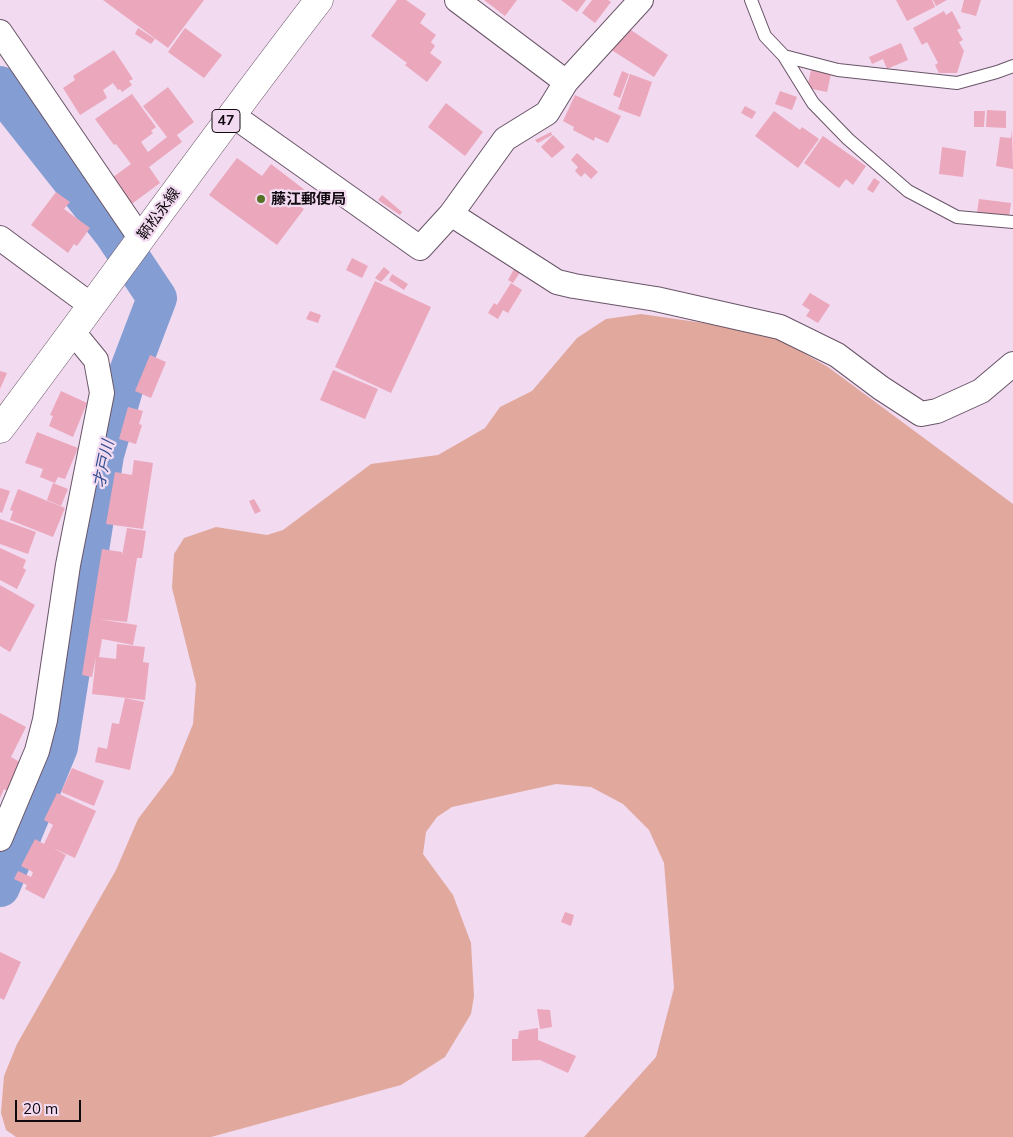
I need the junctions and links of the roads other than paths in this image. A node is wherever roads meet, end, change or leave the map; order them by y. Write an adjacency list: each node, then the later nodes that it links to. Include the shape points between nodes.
1 (319, 0): 9 (main road, 鞆松永線 / 47)
2 (457, 0): 8 (street)
3 (641, 0): 8 (street)
4 (751, 0): 6 (lane, via 765,36)
5 (0, 32): 13 (street)
6 (784, 56): 7 (lane, via 838,70 957,83); 11 (lane, via 813,102 848,139 908,191 957,217)
7 (1013, 66)
8 (566, 82): 10 (street, via 547,113 505,139)
9 (231, 114): 10 (street, via 420,248); 13 (main road, 鞆松永線 / 47)
10 (451, 214): 16 (street, via 557,282 656,299 780,327 838,355 921,414 937,411 981,391)
11 (1013, 222)
12 (0, 238): 14 (street)
13 (139, 242): 14 (main road, 鞆松永線 / 47)
14 (92, 306): 15 (main road, 鞆松永線 / 47)
15 (73, 332): 17 (main road, 鞆松永線 / 47); 18 (street, via 96,360 102,393 68,565 45,720 36,751)
16 (1013, 364)
17 (0, 429)
18 (0, 839)

